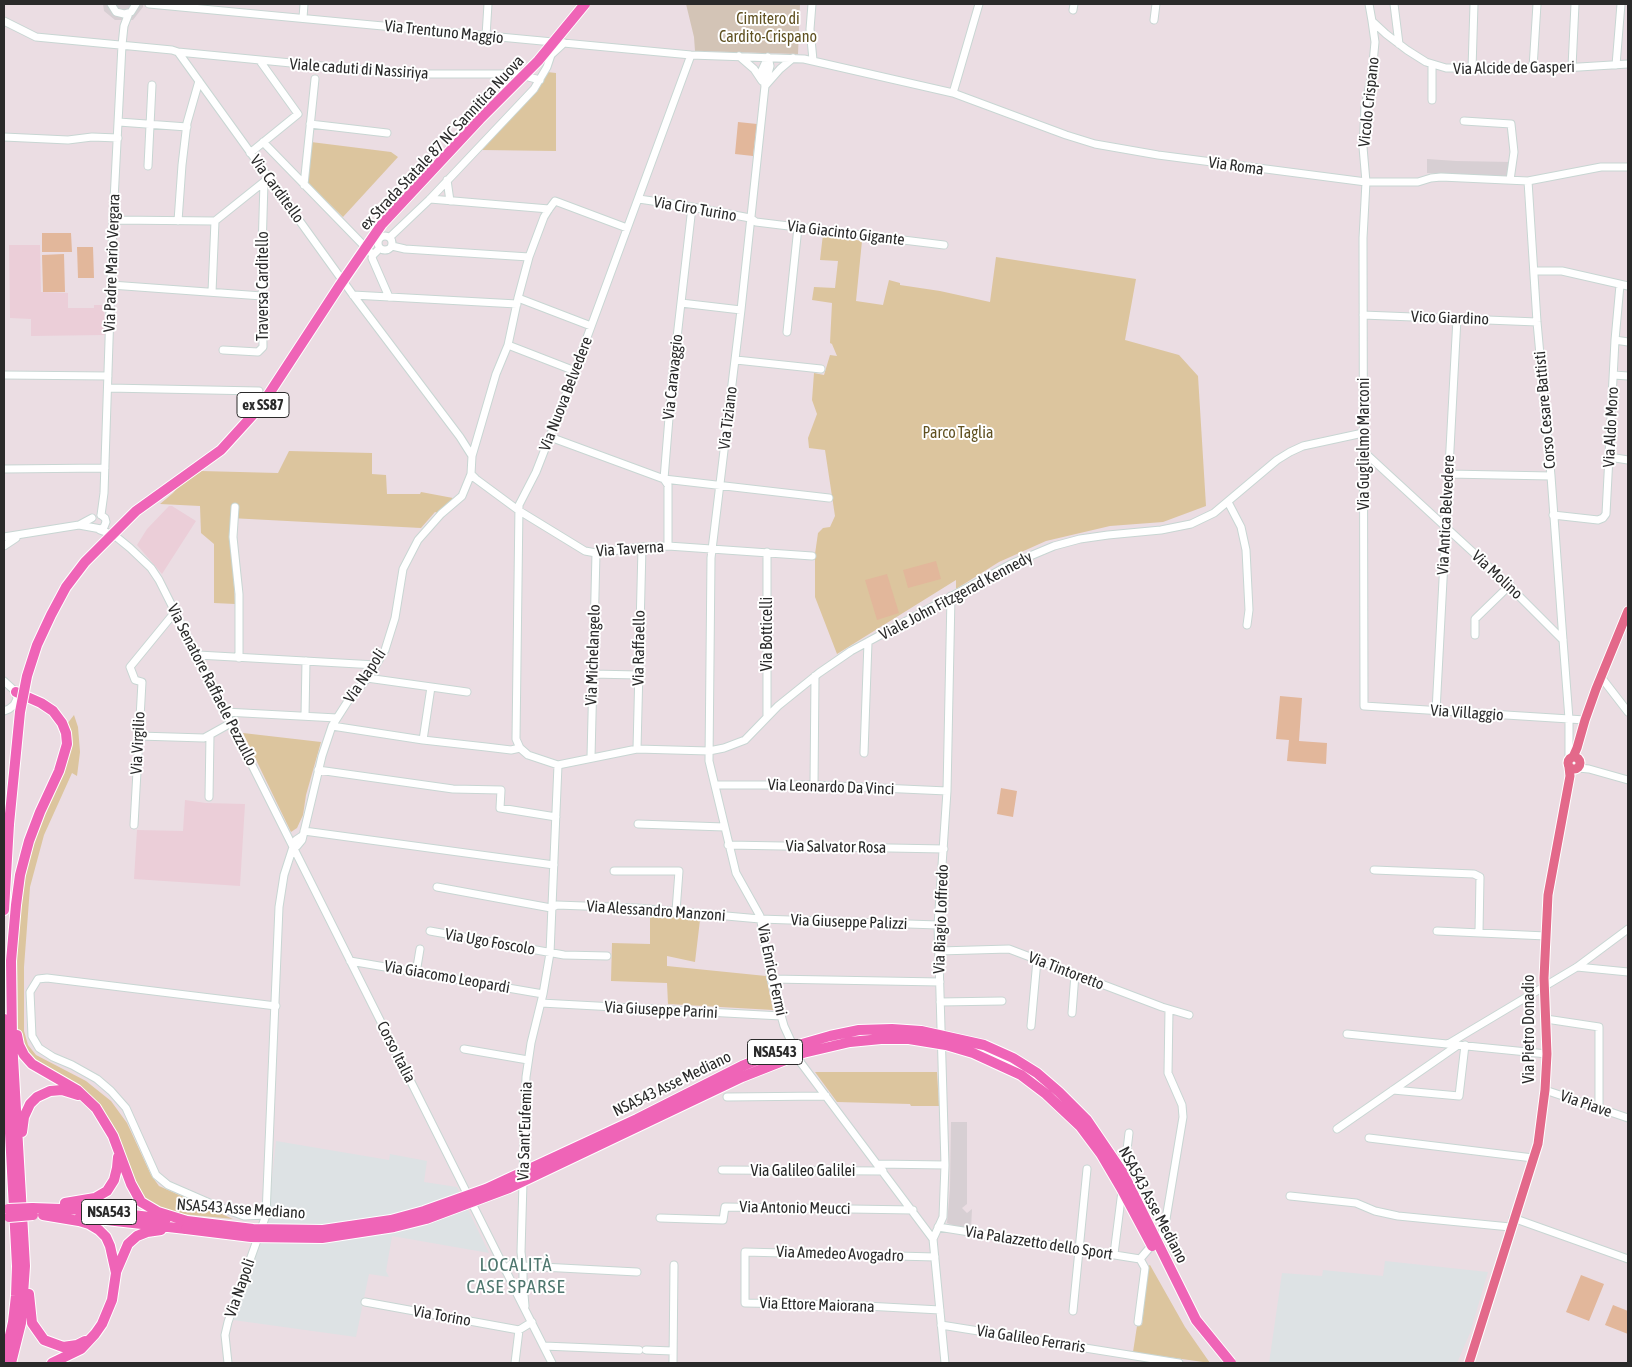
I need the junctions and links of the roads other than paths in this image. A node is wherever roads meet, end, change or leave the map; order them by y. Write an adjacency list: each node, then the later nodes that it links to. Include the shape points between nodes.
1 (111, 4): 16 (street, via 118,13)
2 (136, 4): 16 (street)
3 (149, 4): 17 (street, Via Trentuno Maggio)
4 (304, 4): 17 (street)
5 (488, 4): 21 (street)
6 (585, 4): 211 (highway, ex Strada Statale 87 NC Sannitica Nuova / ex SS87, bridge, via 538,61 382,224 261,406 221,450 136,511 84,562 66,587 37,645 20,712)
7 (812, 4): 22 (street)
8 (979, 4): 47 (street)
9 (1156, 4): 18 (street)
10 (1369, 4): 20 (street)
11 (1394, 4): 25 (street)
12 (1474, 4): 41 (street)
13 (1537, 4): 40 (street)
14 (1575, 4): 39 (street)
15 (1621, 4): 38 (street)
16 (129, 13): 26 (street, Via Padre Mario Vergara)
17 (303, 18): 21 (street, Via Trentuno Maggio)
18 (1154, 20)
19 (4, 21): 26 (street, via 36,37)
20 (1372, 21): 25 (street, Via Alcide de Gasperi); 65 (street, Vicolo Crispano, via 1375,42 1366,108)
21 (486, 36): 23 (street, Via Trentuno Maggio)
22 (810, 39): 33 (street); 34 (street)
23 (543, 41): 24 (street, Via Trentuno Maggio); 28 (street)
24 (564, 43): 28 (street); 29 (street, Via Trentuno Maggio)
25 (1399, 44): 36 (street, Via Alcide de Gasperi)
26 (122, 45): 27 (street); 50 (street, Via Padre Mario Vergara)
27 (178, 52): 35 (street, Viale caduti di Nassiriya); 44 (street, Via Carditello)
28 (551, 55): 43 (street)
29 (691, 55): 30 (street, Via Trentuno Maggio); 68 (street, Via Nuova Belvedere)
30 (739, 56): 31 (street, Via Trentuno Maggio); 46 (street, via 754,69)
31 (768, 57): 32 (street, Via Trentuno Maggio); 46 (street, Via Tiziano, via 762,70)
32 (793, 58): 33 (street, Via Trentuno Maggio); 46 (street)
33 (804, 59): 34 (street, Via Trentuno Maggio)
34 (812, 60): 47 (street, Via Roma)
35 (260, 61): 43 (street, Viale caduti di Nassiriya, via 404,74 517,74); 57 (street, via 298,114)
36 (1432, 64): 41 (street, Via Alcide de Gasperi); 48 (street)
37 (1628, 64): 38 (street, Via Alcide de Gasperi)
38 (1616, 65): 39 (street, Via Alcide de Gasperi)
39 (1572, 67): 40 (street, Via Alcide de Gasperi)
40 (1533, 68): 41 (street, Via Alcide de Gasperi)
41 (1472, 69)
42 (315, 79): 51 (street)
43 (540, 80): 62 (street)
44 (199, 81): 53 (street); 58 (street, Via Carditello)
45 (152, 85): 52 (street)
46 (765, 86): 72 (street, Via Tiziano)
47 (953, 93): 65 (street, Via Roma, via 1095,144)
48 (1432, 100)
49 (1464, 121): 63 (street, via 1511,124 1514,152)
50 (119, 122): 52 (street); 56 (street, Via Padre Mario Vergara)
51 (310, 124): 54 (street); 66 (street)
52 (150, 125): 53 (street); 59 (street)
53 (187, 127): 74 (street)
54 (387, 133)
55 (4, 137): 56 (street)
56 (118, 138): 73 (street, Via Padre Mario Vergara)
57 (263, 142): 58 (street); 66 (street)
58 (250, 153): 61 (street, Via Carditello)
59 (148, 166)
60 (1628, 167): 64 (street, Via Roma, via 1601,167)
61 (267, 180): 75 (street); 91 (street, Via Carditello); 92 (street, Traversa Carditello)
62 (447, 180): 67 (street); 69 (street)
63 (1510, 180): 64 (street, Via Roma); 65 (street, Via Roma, via 1441,177 1418,182)
64 (1528, 181): 86 (street, Corso Cesare Battisti)
65 (1366, 182): 97 (street, Via Guglielmo Marconi)
66 (304, 185): 78 (street)
67 (430, 199): 69 (street); 79 (street)
68 (639, 199): 70 (street, Via Ciro Turino); 77 (street, Via Nuova Belvedere)
69 (450, 201): 71 (street)
70 (692, 207): 72 (street, Via Ciro Turino); 95 (street, Via Caravaggio)
71 (549, 208): 77 (street, via 556,201); 85 (street)
72 (750, 218): 76 (street, Via Giacinto Gigante, via 756,222); 96 (street, Via Tiziano)
73 (113, 220): 74 (street); 87 (street, Via Padre Mario Vergara)
74 (178, 221): 75 (street)
75 (215, 221): 90 (street)
76 (798, 227): 81 (street, Via Giacinto Gigante); 101 (street)
77 (627, 228): 100 (street, Via Nuova Belvedere)
78 (355, 236): 80 (street); 84 (street)
79 (390, 237): 80 (street); 82 (street)
80 (380, 238): 83 (street)
81 (944, 245)
82 (392, 246): 83 (street, via 386,250); 85 (street)
83 (380, 248): 84 (street)
84 (373, 255): 93 (street)
85 (529, 257): 94 (street)
86 (1534, 271): 88 (street, via 1562,271); 99 (street, Corso Cesare Battisti)
87 (111, 285): 90 (street); 111 (street, Via Padre Mario Vergara)
88 (1620, 285): 89 (street); 102 (street, Via Aldo Moro)
89 (1628, 286)
90 (212, 292): 92 (street)
91 (353, 295): 93 (street); 118 (street, Via Carditello)
92 (262, 296): 105 (street, Traversa Carditello, via 262,350)
93 (389, 297): 94 (street)
94 (517, 301): 100 (street); 104 (street)
95 (681, 303): 96 (street); 126 (street, Via Caravaggio)
96 (741, 310): 106 (street, Via Tiziano)
97 (1363, 314): 98 (street, Vico Giardino); 115 (street, Via Guglielmo Marconi)
98 (1456, 318): 99 (street, Vico Giardino); 124 (street, Via Antica Belvedere)
99 (1537, 322): 125 (street, Corso Cesare Battisti)
100 (592, 326): 108 (street, Via Nuova Belvedere)
101 (787, 332)
102 (1615, 340): 103 (street); 109 (street, Via Aldo Moro)
103 (1628, 342)
104 (508, 345): 108 (street); 118 (street)
105 (223, 350)
106 (736, 360): 107 (street); 127 (street, Via Tiziano)
107 (821, 369)
108 (575, 371): 116 (street, Via Nuova Belvedere)
109 (1614, 374): 112 (street); 119 (street, Via Aldo Moro)
110 (4, 375): 111 (street)
111 (108, 376): 113 (street, Via Padre Mario Vergara)
112 (1628, 376)
113 (108, 388): 114 (street); 121 (street, Via Padre Mario Vergara)
114 (259, 391)
115 (1363, 433): 117 (street, Via Guglielmo Marconi); 129 (street, Viale John Fitzgerad Kennedy, via 1303,446 1290,452)
116 (550, 437): 126 (street); 131 (street, Via Nuova Belvedere)
117 (1363, 451): 137 (street, Via Molino); 170 (street, Via Guglielmo Marconi)
118 (472, 456): 123 (street)
119 (1609, 457): 120 (street); 133 (street, Via Aldo Moro, via 1606,514 1603,518)
120 (1628, 460)
121 (105, 468): 122 (street); 132 (street, Via Padre Mario Vergara)
122 (4, 469)
123 (471, 474): 131 (street, Via Taverna); 160 (street, Via Napoli, via 462,496 418,540 403,569 395,618 385,650)
124 (1448, 474): 125 (street); 137 (street, Via Antica Belvedere)
125 (1551, 476): 133 (street, Corso Cesare Battisti)
126 (664, 479): 127 (street); 143 (street, Via Caravaggio, via 668,485)
127 (720, 485): 128 (street); 145 (street, Via Tiziano)
128 (828, 498)
129 (1228, 502): 150 (street, Viale John Fitzgerad Kennedy, via 1214,513 1190,524 1108,534 1054,546 1010,564); 153 (street, via 1241,527 1246,550)
130 (235, 507): 158 (street, via 233,537)
131 (518, 510): 147 (street, Via Taverna, via 585,551); 185 (street, Via Nuova Belvedere)
132 (101, 515): 134 (street); 135 (street)
133 (1553, 515): 155 (street, Corso Cesare Battisti)
134 (92, 518): 136 (street); 138 (street, via 91,525)
135 (106, 522): 138 (street, via 104,527); 140 (street, Via Senatore Raffaele Pezzullo)
136 (79, 525): 138 (street); 139 (street)
137 (1446, 527): 149 (street, Via Molino); 172 (street, Via Antica Belvedere)
138 (97, 529): 140 (street, Via Senatore Raffaele Pezzullo)
139 (24, 534): 141 (street); 142 (street)
140 (114, 535): 152 (street, Via Senatore Raffaele Pezzullo, via 150,568)
141 (4, 538)
142 (4, 546)
143 (668, 546): 144 (street, Via Taverna); 145 (street, Via Taverna)
144 (642, 547): 147 (street, Via Taverna); 162 (street, Via Raffaello)
145 (712, 548): 146 (street, Via Taverna); 187 (street, Via Tiziano)
146 (767, 552): 148 (street, Via Taverna); 176 (street, Via Botticelli)
147 (596, 553): 161 (street, Via Michelangelo)
148 (812, 556)
149 (1510, 586): 154 (street, via 1475,619); 155 (street, Via Molino)
150 (951, 596): 156 (street, Viale John Fitzgerad Kennedy); 196 (street, Via Biagio Loffredo)
151 (1628, 611): 164 (main road, Via Pietro Donadio)
152 (175, 612): 157 (street, Via Senatore Raffaele Pezzullo); 183 (street, Via Virgilio, via 130,668 135,680 142,682)
153 (1247, 625)
154 (1475, 635)
155 (1563, 640): 178 (street, Corso Cesare Battisti)
156 (868, 642): 163 (street, Viale John Fitzgerad Kennedy); 188 (street)
157 (198, 655): 158 (street); 173 (street, Via Senatore Raffaele Pezzullo)
158 (239, 658): 159 (street)
159 (306, 661): 160 (street); 175 (street)
160 (376, 665): 165 (street, Via Napoli)
161 (592, 674): 162 (street); 189 (street, Via Michelangelo)
162 (638, 675): 186 (street, Via Raffaello)
163 (815, 676): 176 (street, Viale John Fitzgerad Kennedy); 195 (street)
164 (1601, 677): 174 (street); 179 (main road, Via Pietro Donadio)
165 (367, 678): 167 (street); 177 (street, Via Napoli)
166 (4, 681): 168 (street)
167 (431, 687): 169 (street); 184 (street)
168 (16, 692): 171 (street, via 14,705); 235 (highway, via 53,711 62,723 67,744 24,856 11,960)
169 (466, 692)
170 (1364, 706): 172 (street, Via Villaggio)
171 (4, 711)
172 (1436, 711): 178 (street, Via Villaggio)
173 (225, 712): 175 (street); 180 (street, Via Senatore Raffaele Pezzullo)
174 (1628, 712)
175 (305, 716): 177 (street)
176 (767, 717): 187 (street, Viale John Fitzgerad Kennedy, via 744,740)
177 (337, 718): 181 (street, Via Napoli)
178 (1569, 719): 179 (street, Via Villaggio); 191 (street, Corso Cesare Battisti)
179 (1585, 720): 191 (main road, Via Pietro Donadio)
180 (231, 723): 182 (street); 204 (street, Via Senatore Raffaele Pezzullo)
181 (332, 726): 184 (street); 192 (street, Via Napoli)
182 (210, 735): 183 (street, via 204,738); 197 (street)
183 (139, 736): 200 (street, Via Virgilio)
184 (422, 740): 185 (street, via 486,748)
185 (519, 745): 190 (street, via 528,755)
186 (637, 749): 187 (street, Viale John Fitzgerad Kennedy); 189 (street, Viale John Fitzgerad Kennedy)
187 (709, 751): 194 (street, Via Enrico Fermi)
188 (864, 753)
189 (591, 757): 190 (street, Viale John Fitzgerad Kennedy)
190 (558, 765): 198 (street, Via Sant'Eufemia)
191 (1574, 765): 193 (street); 219 (main road, Via Pietro Donadio, via 1548,895)
192 (318, 770): 198 (street, via 453,789 501,790 500,808); 202 (street, Via Napoli)
193 (1628, 780)
194 (715, 785): 195 (street, Via Leonardo Da Vinci); 201 (street, Via Enrico Fermi)
195 (814, 785): 196 (street, Via Leonardo Da Vinci)
196 (947, 791): 205 (street, Via Biagio Loffredo)
197 (209, 797)
198 (556, 818): 206 (street, Via Sant'Eufemia)
199 (638, 824): 201 (street)
200 (134, 825)
201 (724, 827): 203 (street, Via Enrico Fermi)
202 (303, 833): 204 (street, Via Napoli, via 300,844); 206 (street)
203 (728, 844): 205 (street, Via Salvator Rosa); 213 (street, Via Enrico Fermi, via 736,873)
204 (293, 847): 225 (street, Corso Italia); 238 (street, Via Napoli, via 279,907)
205 (944, 849): 214 (street, Via Biagio Loffredo)
206 (554, 866): 210 (street, Via Sant'Eufemia)
207 (1374, 870): 218 (street, via 1474,874 1480,877)
208 (614, 871): 212 (street, via 679,871)
209 (437, 886): 210 (street, Via Alessandro Manzoni)
210 (551, 908): 212 (street, Via Alessandro Manzoni, via 557,905); 222 (street, Via Sant'Eufemia)
211 (4, 910)
212 (676, 911): 213 (street, Via Alessandro Manzoni)
213 (760, 919): 214 (street, Via Giuseppe Palizzi); 230 (street, Via Enrico Fermi)
214 (938, 926): 221 (street, Via Biagio Loffredo)
215 (1628, 929): 226 (street)
216 (1437, 930): 218 (street)
217 (430, 931): 222 (street, Via Ugo Foscolo)
218 (1479, 932): 219 (street)
219 (1546, 936): 232 (main road, Via Pietro Donadio)
220 (420, 949): 228 (street)
221 (939, 951): 224 (street, Via Tintoretto, via 1009,949); 231 (street, Via Biagio Loffredo)
222 (550, 952): 223 (street, Via Ugo Foscolo); 233 (street, Via Sant'Eufemia)
223 (607, 956)
224 (1037, 960): 229 (street, Via Tintoretto); 245 (street)
225 (350, 961): 228 (street, Via Giacomo Leopardi); 285 (street, Corso Italia)
226 (1577, 967): 227 (street); 232 (street)
227 (1628, 972)
228 (416, 973): 233 (street, Via Giacomo Leopardi)
229 (1075, 974): 239 (street, Via Tintoretto); 240 (street)
230 (771, 979): 231 (street); 242 (street, Via Enrico Fermi)
231 (940, 982): 236 (street, Via Biagio Loffredo)
232 (1544, 988): 244 (main road, Via Pietro Donadio); 247 (street)
233 (543, 994): 237 (street, Via Sant'Eufemia)
234 (1002, 1001): 236 (street)
235 (11, 1002): 256 (highway, via 24,1055 32,1064 67,1083); 265 (highway)
236 (940, 1002): 267 (street, Via Biagio Loffredo)
237 (541, 1003): 242 (street, Via Giuseppe Parini); 251 (street, Via Sant'Eufemia)
238 (276, 1006): 275 (street, Via Napoli); 275 (street, via 47,978 38,978 30,992 32,1036 39,1048 97,1079 111,1091 126,1108 156,1175 168,1185 244,1216)
239 (1170, 1010): 241 (street, Via Tintoretto); 287 (street, via 1168,1073 1182,1105 1183,1117 1164,1231)
240 (1072, 1013)
241 (1189, 1015)
242 (781, 1016): 254 (street, Via Enrico Fermi, via 801,1063)
243 (4, 1019): 265 (highway)
244 (1546, 1019): 250 (main road, Via Pietro Donadio); 257 (street, via 1599,1027)
245 (1031, 1026)
246 (1346, 1034): 247 (street)
247 (1448, 1044): 248 (street)
248 (1462, 1045): 250 (street); 252 (street); 252 (street, via 1459,1096)
249 (464, 1049): 251 (street)
250 (1547, 1054): 253 (main road, Via Pietro Donadio)
251 (528, 1060): 282 (street, Via Sant'Eufemia)
252 (1393, 1090): 259 (street)
253 (1544, 1090): 257 (street, Via Piave); 264 (main road, Via Pietro Donadio, via 1538,1144)
254 (826, 1096): 255 (street); 266 (street, Via Enrico Fermi)
255 (727, 1097)
256 (86, 1099): 263 (highway, via 104,1120); 265 (highway, via 62,1090 37,1097 24,1117)
257 (1598, 1107): 258 (street, Via Piave)
258 (1628, 1118)
259 (1336, 1129)
260 (4, 1131): 265 (highway)
261 (1129, 1133): 284 (street)
262 (1369, 1138): 264 (street)
263 (118, 1153): 274 (highway, via 114,1180 107,1191 95,1198); 278 (highway, via 141,1202)
264 (1533, 1158): 277 (main road, Via Pietro Donadio)
265 (16, 1164): 291 (highway); 298 (highway)
266 (877, 1164): 267 (street); 270 (street, Via Enrico Fermi)
267 (945, 1165): 279 (street, Via Biagio Loffredo, via 942,1218)
268 (1087, 1169): 281 (street)
269 (722, 1170): 270 (street, Via Galileo Galilei)
270 (883, 1171): 272 (street, Via Enrico Fermi)
271 (1290, 1196): 277 (street, via 1356,1203 1398,1216)
272 (913, 1210): 276 (street, Via Antonio Meucci, via 725,1206 723,1220); 280 (street, Via Enrico Fermi)
273 (6, 1212): 274 (highway, NSA543 Asse Mediano / NSA543, bridge)
274 (36, 1213): 278 (highway, NSA543 Asse Mediano / NSA543); 294 (highway, via 79,1221 99,1230 110,1246)
275 (266, 1215): 314 (street, Via Napoli, via 228,1322 225,1335)
276 (660, 1218)
277 (1512, 1223): 288 (street); 322 (main road, Via Pietro Donadio)
278 (186, 1225): 294 (highway, via 137,1236 128,1244); 320 (highway, NSA543 Asse Mediano / NSA543, bridge, via 251,1237 322,1238 426,1219 509,1188 742,1078 803,1053 850,1042 909,1039 973,1053 1022,1075 1080,1126 1121,1188 1194,1322); 321 (highway, NSA543 Asse Mediano / NSA543, bridge, via 322,1230 424,1212 486,1189 781,1050 859,1030 921,1031 984,1045 1013,1058 1037,1073 1087,1120 1123,1173 1196,1320)
279 (938, 1227): 280 (street, Via Biagio Loffredo); 281 (street, Via Palazzetto dello Sport)
280 (933, 1239): 286 (street, Via Enrico Fermi)
281 (1080, 1249): 284 (street, Via Palazzetto dello Sport); 302 (street)
282 (521, 1252): 289 (street); 292 (street, Via Sant'Eufemia)
283 (746, 1252): 286 (street, Via Amedeo Avogadro); 301 (street, Via Ettore Maiorana, via 746,1303)
284 (1114, 1254): 287 (street, Via Palazzetto dello Sport)
285 (499, 1257): 289 (street); 295 (street, Corso Italia)
286 (935, 1257): 301 (street, Via Enrico Fermi)
287 (1140, 1259): 304 (street, via 1145,1268)
288 (1628, 1259)
289 (512, 1264): 292 (street); 295 (street)
290 (674, 1265): 310 (street)
291 (25, 1266): 308 (highway, via 32,1323 44,1340 64,1347); 312 (highway, via 21,1323)
292 (523, 1268): 293 (street); 296 (street, Corso Italia)
293 (636, 1272)
294 (116, 1273): 308 (highway, via 107,1313)
295 (507, 1273): 297 (street, Corso Italia)
296 (523, 1283): 297 (street, via 519,1288); 300 (street, Corso Italia)
297 (513, 1285): 300 (street, Corso Italia)
298 (16, 1296): 307 (highway); 311 (highway)
299 (365, 1302): 306 (street, Via Torino)
300 (526, 1309): 303 (street, Corso Italia)
301 (940, 1310): 305 (street, Via Enrico Fermi)
302 (1073, 1311)
303 (532, 1322): 306 (street); 309 (street, Corso Italia)
304 (1138, 1322)
305 (941, 1325): 318 (street, Via Enrico Fermi); 319 (street, Via Galileo Ferraris)
306 (519, 1330): 315 (street)
307 (4, 1335)
308 (90, 1339): 313 (highway, via 81,1349)
309 (544, 1346): 310 (street); 316 (street, Corso Italia)
310 (673, 1351): 317 (street)
311 (4, 1362)
312 (11, 1363)
313 (52, 1363)
314 (228, 1363)
315 (515, 1363)
316 (552, 1363)
317 (673, 1363)
318 (945, 1363)
319 (1180, 1363)
320 (1224, 1363)
321 (1231, 1363)
322 (1469, 1363)

